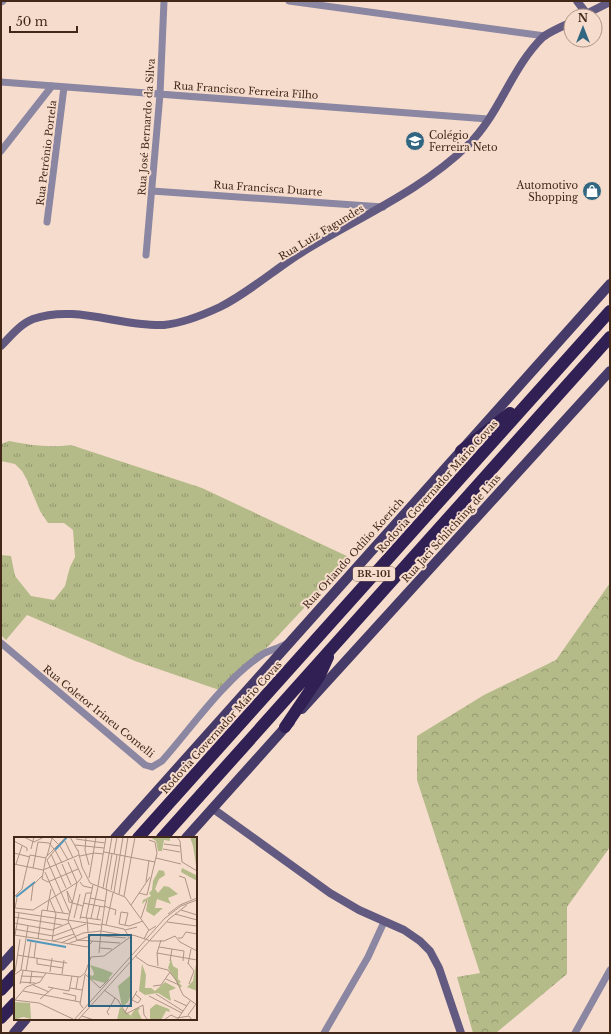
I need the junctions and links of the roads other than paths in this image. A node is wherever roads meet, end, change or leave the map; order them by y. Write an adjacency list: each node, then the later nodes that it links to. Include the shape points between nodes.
1 (164, 1): 10 (street, Rua José Bernardo da Silva)
2 (289, 1): 6 (street)
3 (610, 2): 4 (main road)
4 (598, 8)
5 (563, 26): 6 (main road, Rua Luiz Fagundes)
6 (545, 36): 11 (main road, Rua Luiz Fagundes, via 514,73 502,99)
7 (1, 82): 8 (street, Rua Francisco Ferreira Filho)
8 (52, 86): 9 (street, Rua Francisco Ferreira Filho); 12 (street)
9 (64, 87): 10 (street, Rua Francisco Ferreira Filho); 15 (street, Rua Petrônio Portela)
10 (160, 94): 11 (street, Rua Francisco Ferreira Filho); 13 (street, Rua José Bernardo da Silva)
11 (488, 120): 14 (main road, Rua Luiz Fagundes, via 458,154 433,174)
12 (1, 151)
13 (152, 191): 14 (street, Rua Francisca Duarte); 16 (street, Rua José Bernardo da Silva)
14 (382, 206): 20 (main road, Rua Luiz Fagundes, via 303,252 222,306 190,319 164,325 133,324 81,314 57,315 32,320)
15 (47, 222)
16 (146, 255)
17 (610, 284): 23 (main road, Rua Orlando Odílio Koerich)
18 (610, 311): 22 (highway, Rodovia Governador Mário Covas / BR-101)
19 (610, 337): 26 (highway, BR-101)
20 (1, 346)
21 (610, 371): 27 (main road, Rua Jaci Schlichting de Lins)
22 (535, 394): 23 (highway); 30 (highway, Rodovia Governador Mário Covas / BR-101)
23 (461, 451): 25 (main road, Rua Orlando Odílio Koerich)
24 (1, 643): 25 (street, Rua Coletor Irineu Comelli, via 145,765 152,767 162,761 238,675 264,654)
25 (289, 643): 29 (main road, Rua Orlando Odílio Koerich)
26 (333, 648): 27 (highway, via 320,677); 31 (highway, BR-101)
27 (286, 727): 28 (main road, Rua Jaci Schlichting de Lins)
28 (212, 808): 32 (main road, Rua Jaci Schlichting de Lins); 33 (main road, via 330,893)
29 (116, 837)
30 (139, 837)
31 (163, 837)
32 (187, 837)
33 (384, 922): 43 (street, via 368,958); 44 (main road, via 404,930 430,951 444,982)
34 (14, 951): 35 (main road)
35 (1, 966)
36 (610, 970): 45 (street)
37 (14, 976): 38 (highway)
38 (1, 990)
39 (14, 1004): 40 (highway)
40 (1, 1018)
41 (25, 1020): 42 (main road)
42 (14, 1033)
43 (324, 1033)
44 (461, 1033)
45 (575, 1033)

